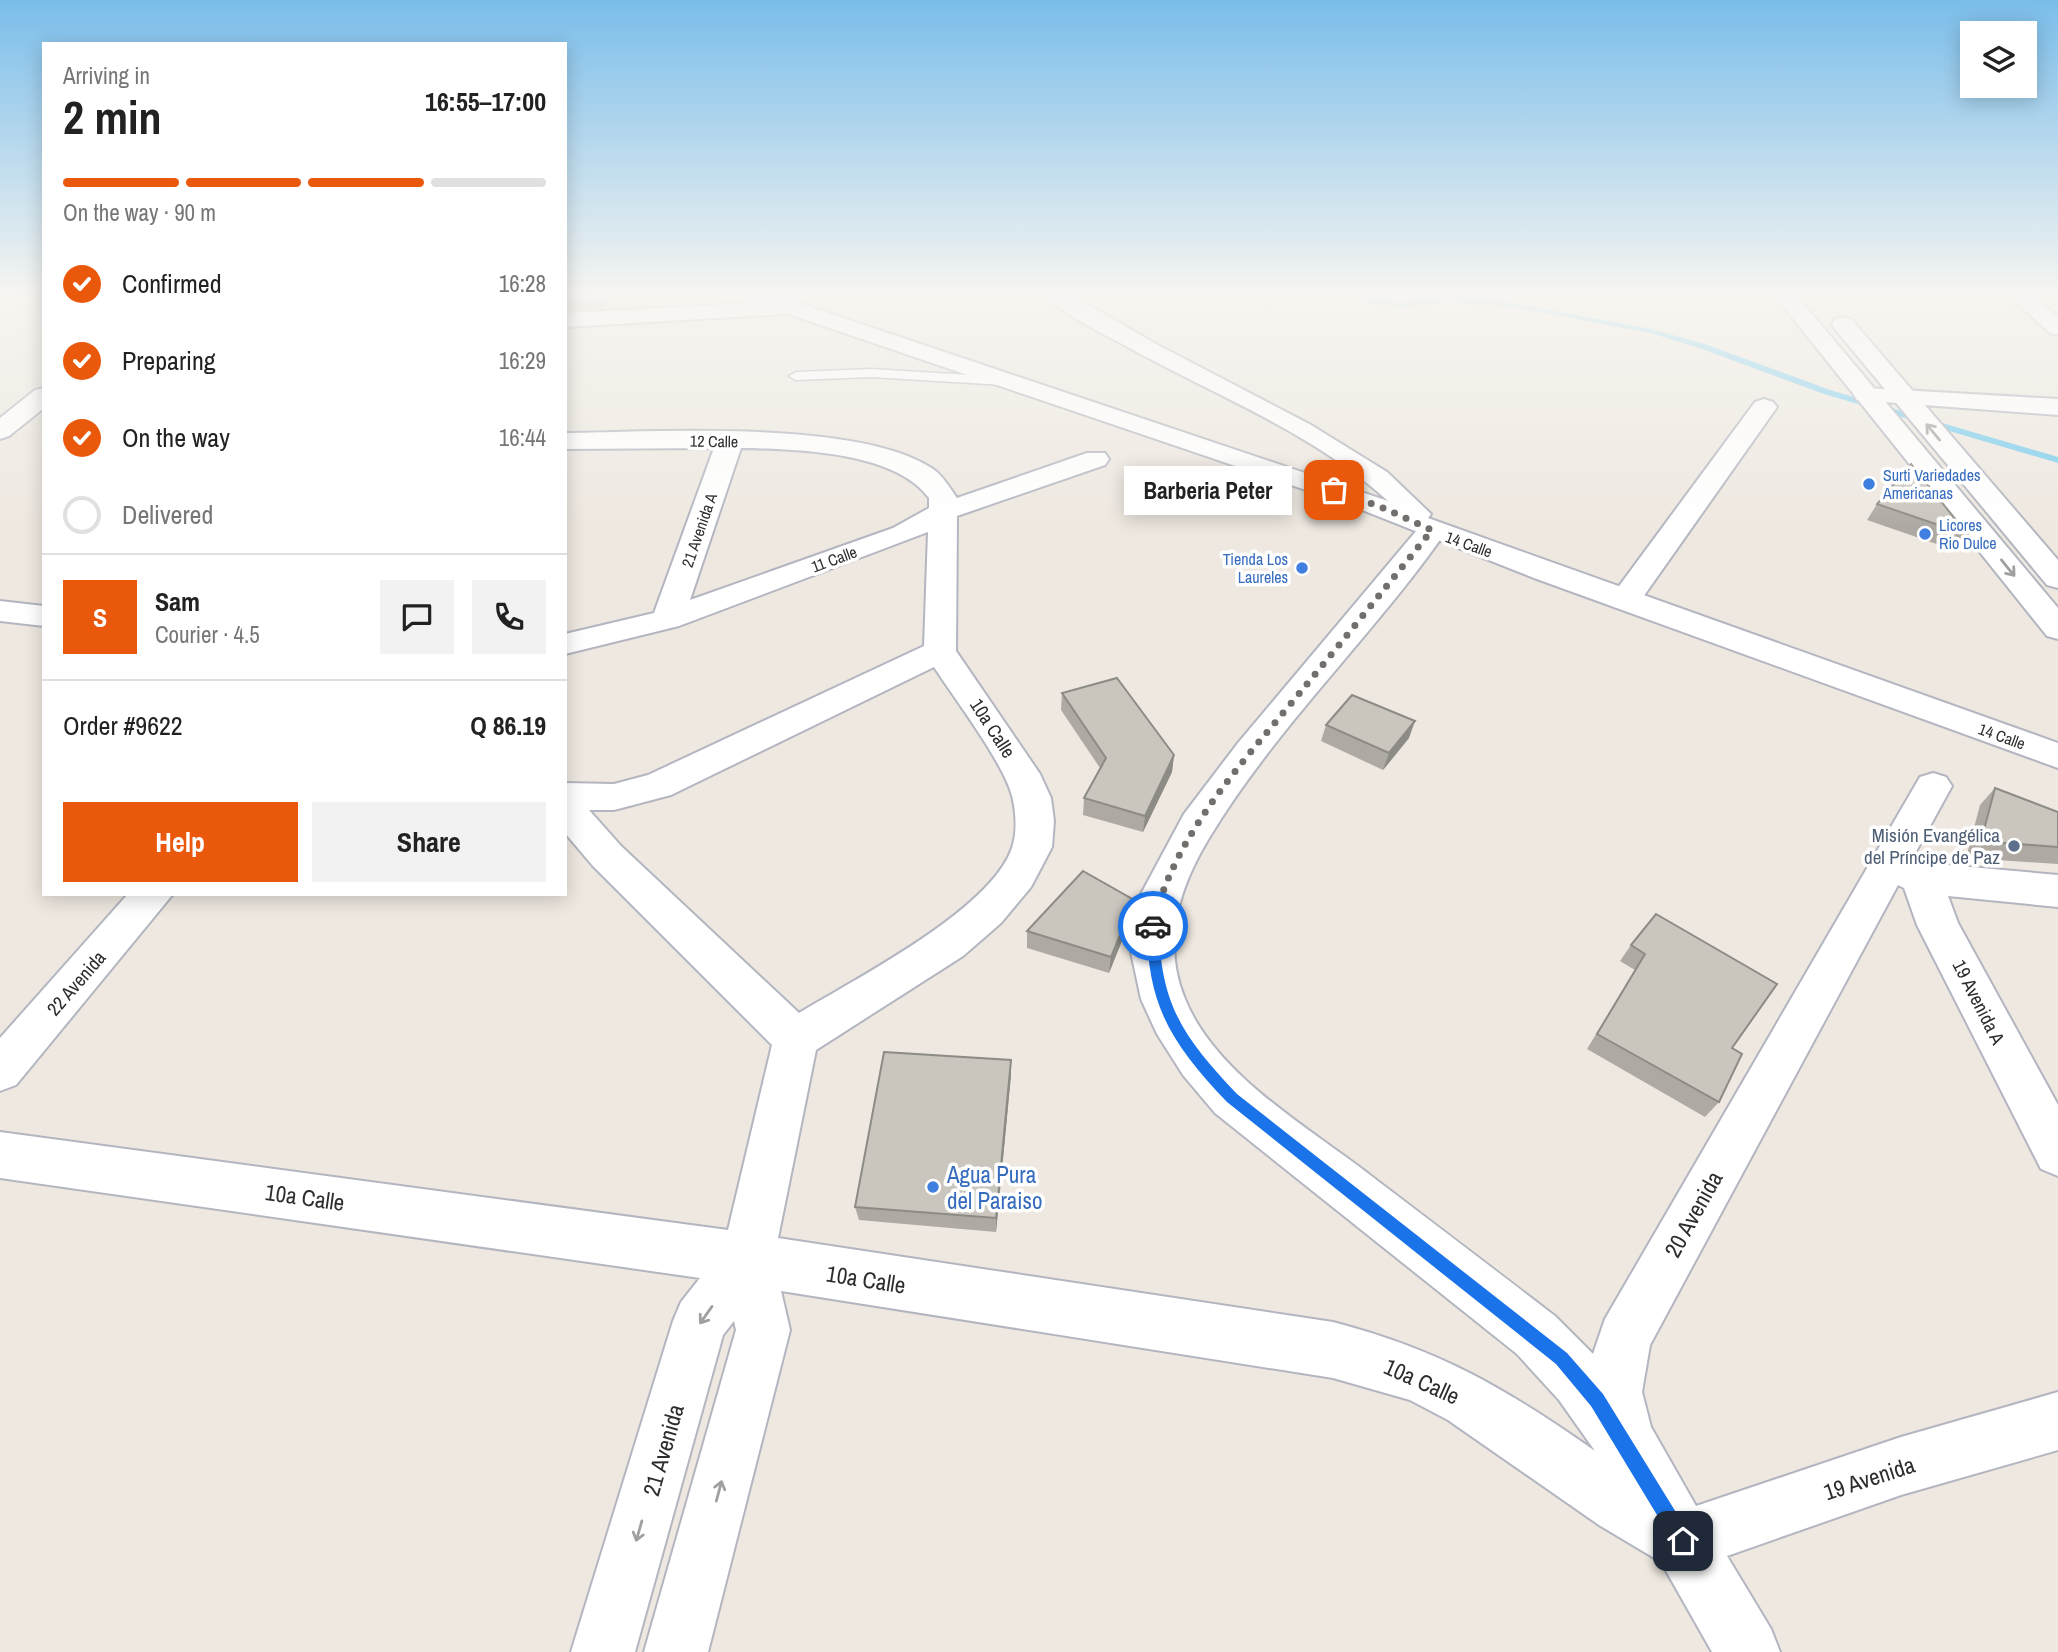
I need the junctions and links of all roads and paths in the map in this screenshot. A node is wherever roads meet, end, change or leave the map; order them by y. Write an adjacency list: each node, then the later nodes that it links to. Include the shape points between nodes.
1 (869, 373): 7 (lane)
2 (873, 373): 8 (lane)
3 (987, 373): 8 (street, 14 Calle)
4 (1200, 373): 19 (street, via 1371,470)
5 (1849, 373): 10 (street)
6 (1884, 373): 11 (street)
7 (796, 376)
8 (1010, 381): 19 (street, 14 Calle, via 1357,498)
9 (42, 397): 14 (street)
10 (1868, 397): 11 (street); 25 (street, one-way to 25)
11 (1908, 402): 13 (street); 20 (street, one-way to 11)
12 (1764, 407): 21 (street)
13 (2058, 407)
14 (0, 431)
15 (567, 441): 16 (street, 12 Calle)
16 (730, 441): 18 (street, 12 Calle, via 861,453 922,474 943,498); 24 (street, 21 Avenida A)
17 (1096, 459): 18 (street, 11 Calle)
18 (945, 511): 24 (street, 11 Calle, via 904,534); 27 (street)
19 (1432, 530): 21 (street, 14 Calle); 41 (street, via 1207,812 1159,896 1153,964 1167,1013 1197,1061 1232,1098 1544,1343 1597,1400)
20 (2058, 579)
21 (1625, 600): 28 (street, 14 Calle)
22 (0, 611): 23 (street)
23 (42, 615)
24 (668, 619): 26 (street, 11 Calle)
25 (2058, 629)
26 (567, 643)
27 (940, 651): 30 (street, via 658,786 614,797); 35 (street, 10a Calle, via 1022,774 1032,798 1032,847 1017,876 986,912 948,944)
28 (2058, 756)
29 (1933, 786): 32 (street, 20 Avenida)
30 (567, 796)
31 (567, 809): 35 (street, via 607,856)
32 (1906, 871): 33 (street); 37 (street, 19 Avenida A); 41 (street, 20 Avenida, via 1624,1338 1614,1392)
33 (2058, 891)
34 (151, 896): 36 (street, 22 Avenida)
35 (796, 1039): 39 (street, 21 Avenida)
36 (0, 1071)
37 (2058, 1153)
38 (0, 1155): 39 (street, 10a Calle)
39 (747, 1260): 42 (street, 10a Calle, via 1334,1350 1384,1363 1435,1383 1496,1417 1618,1505); 43 (street, 21 Avenida, one-way to 43, via 700,1321); 44 (street, 21 Avenida, one-way to 39, via 763,1330)
40 (2058, 1421): 42 (street, 19 Avenida, via 1901,1466)
41 (1638, 1465): 42 (street, 20 Avenida)
42 (1683, 1541): 45 (street, 20 Avenida)
43 (603, 1652)
44 (676, 1652)
45 (1748, 1652)

